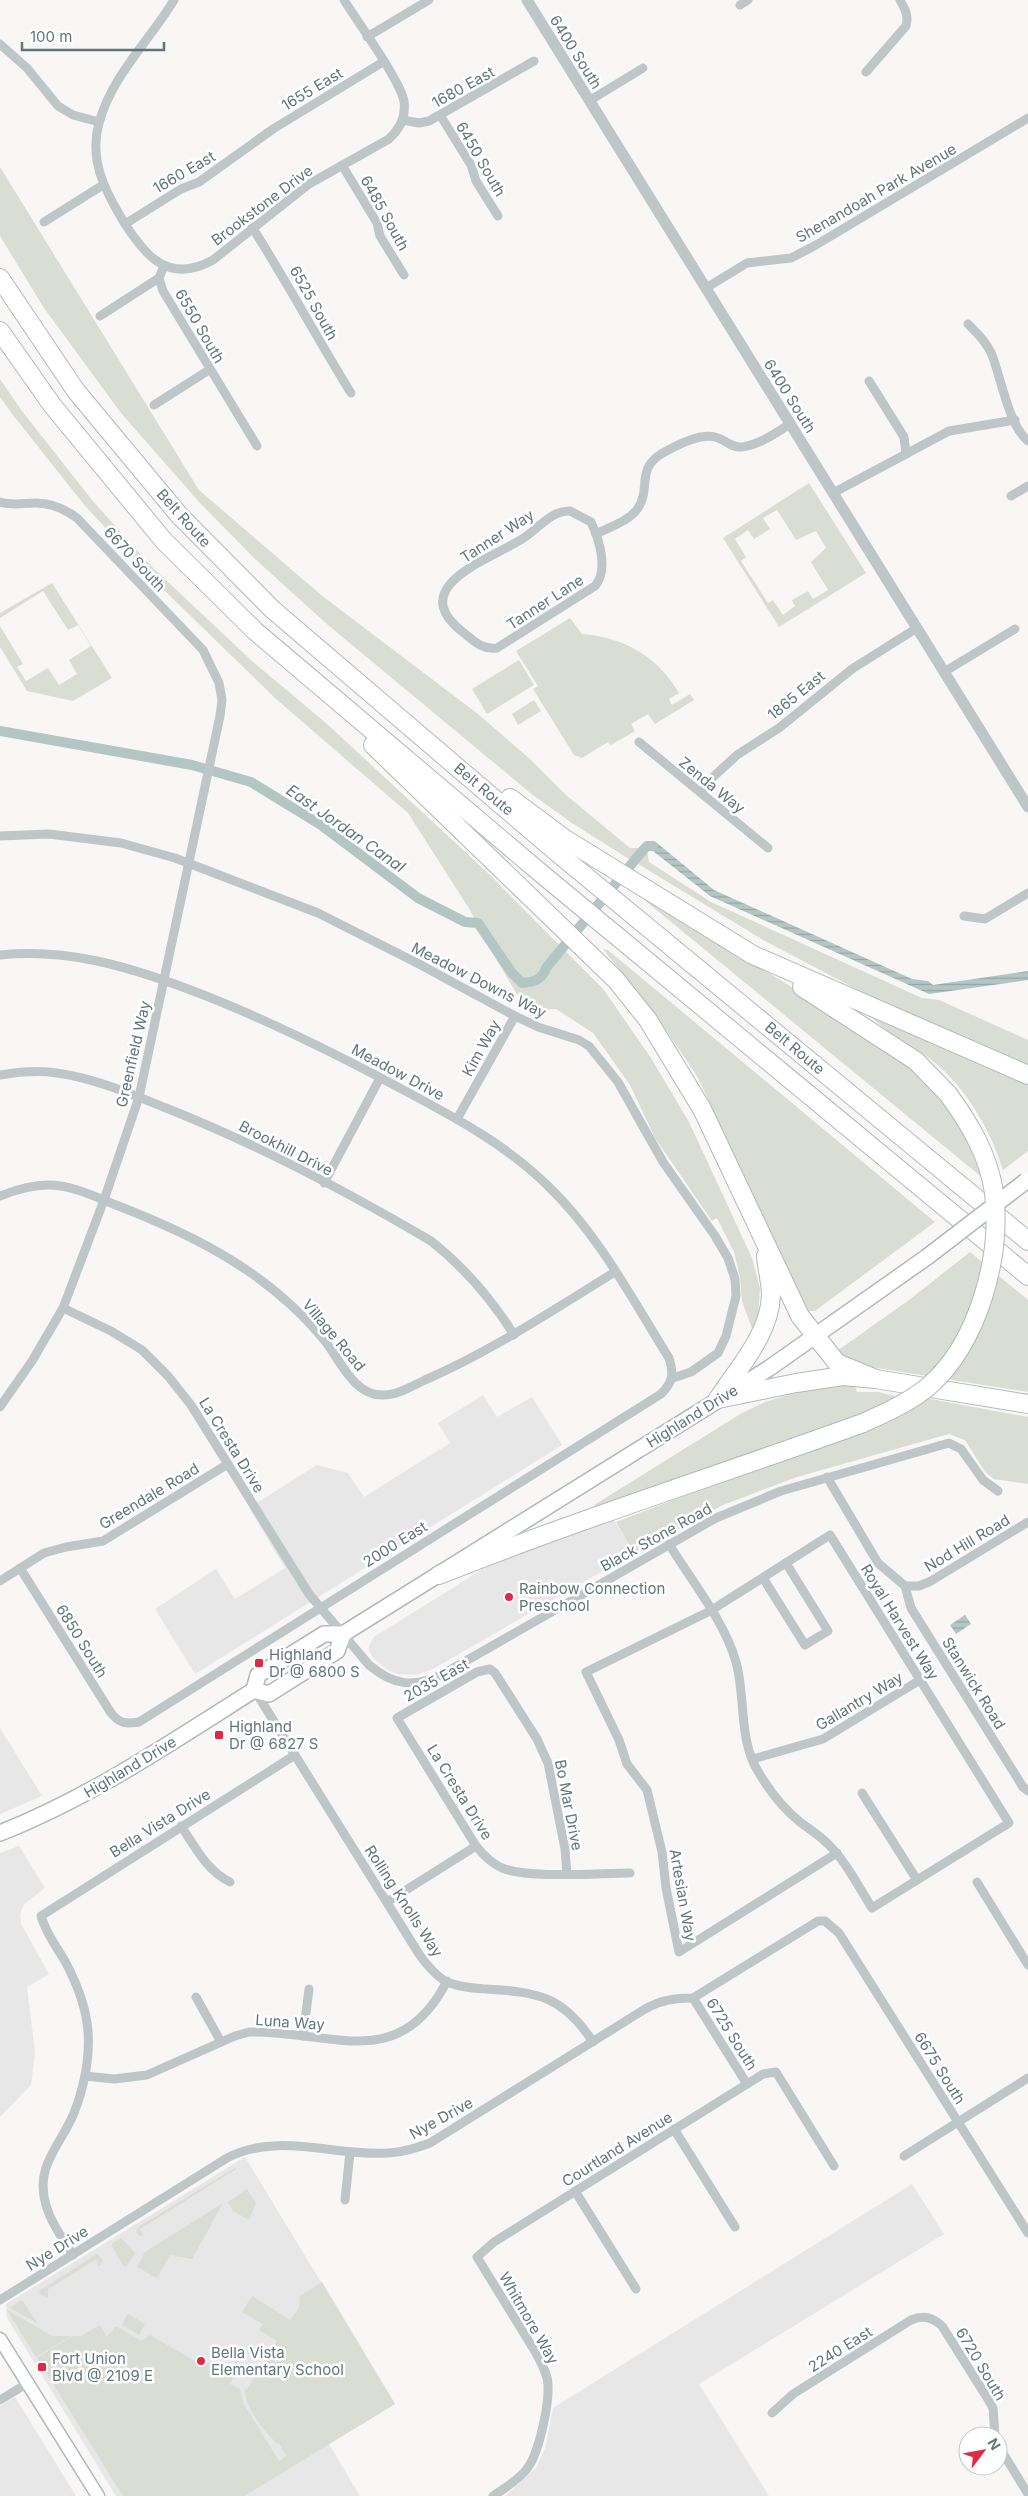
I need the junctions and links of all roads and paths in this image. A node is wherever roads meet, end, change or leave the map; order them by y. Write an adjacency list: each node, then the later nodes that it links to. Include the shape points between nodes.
1 (174, 0): 18 (street, via 113,90)
2 (344, 0): 8 (street)
3 (429, 0): 8 (street)
4 (527, 0): 14 (street, 6400 South)
5 (748, 0): 7 (street)
6 (900, 0): 13 (street, via 908,20 906,26)
7 (740, 5)
8 (367, 37): 11 (street)
9 (0, 44): 18 (street, via 27,68 58,106 73,115)
10 (534, 61): 15 (street, 1680 East)
11 (383, 62): 17 (street, via 403,96); 19 (street, 1655 East)
12 (643, 68): 14 (street)
13 (866, 72)
14 (589, 101): 30 (street, 6400 South)
15 (440, 115): 17 (street, 1680 East, via 424,123); 22 (street, 6450 South)
16 (1028, 118): 30 (street, Shenandoah Park Avenue, via 816,245 791,258 747,263)
17 (402, 120): 20 (street, Brookstone Drive, via 389,139)
18 (99, 122): 21 (street, via 96,154)
19 (256, 142): 24 (street, 1660 East, via 198,182 181,188)
20 (342, 165): 25 (street, Brookstone Drive, via 294,194); 27 (street, 6485 South)
21 (104, 185): 23 (street); 24 (street)
22 (498, 216)
23 (44, 222)
24 (125, 224): 26 (street, via 146,255)
25 (252, 227): 26 (street, Brookstone Drive, via 206,264 186,269); 36 (street, 6525 South)
26 (164, 266): 29 (street, 6550 South)
27 (404, 275)
28 (0, 278): 53 (highway, Belt Route, via 76,391 179,515 272,609)
29 (160, 278): 31 (street); 34 (street, 6550 South, via 163,291)
30 (706, 288): 39 (street, 6400 South)
31 (100, 316)
32 (968, 324): 38 (street, via 991,354)
33 (0, 331): 51 (highway, Belt Route, via 52,405 164,540)
34 (209, 370): 37 (street); 41 (street, 6550 South)
35 (869, 381): 42 (street, via 904,437)
36 (351, 393)
37 (154, 404)
38 (1014, 420): 40 (street); 42 (street, via 949,431)
39 (790, 424): 44 (street, 6400 South); 47 (street, via 744,447 705,436 662,454 646,472 637,510)
40 (1028, 441)
41 (257, 446)
42 (906, 454): 44 (street)
43 (1028, 486): 45 (street)
44 (833, 493): 49 (street, 6400 South)
45 (1011, 496)
46 (0, 502): 54 (street, 6670 South, via 48,504 77,518 203,650)
47 (596, 534): 48 (street, Tanner Way, via 591,522 578,513 559,512 521,540 475,564 447,586); 48 (street, Tanner Lane, via 602,572 596,586 500,646 482,647 455,627 444,612)
48 (442, 598)
49 (917, 628): 52 (street, 6400 South); 56 (street, 1865 East, via 852,669 779,728 737,755)
50 (1015, 629): 52 (street)
51 (255, 631): 76 (highway, via 616,980 648,1020 702,1109); 79 (highway, Belt Route)
52 (944, 672): 57 (street, 6400 South)
53 (351, 676): 64 (highway, via 565,839); 77 (highway, Belt Route, via 562,856)
54 (219, 684): 60 (street, Greenfield Way, via 220,716)
55 (639, 742): 56 (street, Zenda Way)
56 (701, 793): 59 (street, Zenda Way)
57 (1028, 807)
58 (0, 836): 60 (street, Meadow Downs Way, via 49,834 121,843)
59 (768, 848)
60 (189, 863): 65 (street, Greenfield Way); 66 (street, Meadow Downs Way, via 318,913)
61 (1028, 893): 62 (street, via 985,919)
62 (964, 916)
63 (0, 955): 65 (street, Meadow Drive, via 62,954 104,962)
64 (753, 955): 68 (highway); 95 (highway, bridge, via 916,1061 948,1094 971,1126 985,1159 994,1193 995,1233 989,1276 974,1324 954,1358 929,1386 894,1409 863,1423 572,1524)
65 (165, 980): 69 (street, Meadow Drive, via 284,1028); 70 (street, Greenfield Way)
66 (515, 1016): 71 (street, Kim Way); 83 (street, Meadow Downs Way, via 578,1040 603,1060 663,1162 728,1258 735,1279 736,1296 722,1346 712,1359)
67 (0, 1075): 70 (street, Brookhill Drive, via 56,1073)
68 (1028, 1075)
69 (380, 1078): 71 (street, Meadow Drive); 73 (street)
70 (139, 1097): 73 (street, Brookhill Drive, via 243,1140); 75 (street, Greenfield Way)
71 (458, 1119): 78 (street, Meadow Drive, via 521,1161 550,1187 574,1212)
72 (1027, 1180): 82 (main road, Highland Drive, bridge)
73 (324, 1183): 81 (street, Brookhill Drive, via 431,1242 457,1262 480,1286)
74 (0, 1196): 75 (street, Village Road, via 27,1187 48,1185 68,1187)
75 (104, 1200): 80 (street, Greenfield Way); 81 (street, Village Road, via 168,1225 255,1275 292,1306 324,1340 358,1386 372,1394 396,1393)
76 (764, 1241): 82 (highway, via 800,1316); 85 (highway, via 771,1295 767,1318 755,1345)
77 (1028, 1241)
78 (615, 1272): 81 (street, Village Road); 83 (street, Meadow Drive, via 669,1358)
79 (1028, 1276)
80 (62, 1308): 87 (street, Greenfield Way, via 32,1361); 88 (street, La Cresta Drive, via 142,1350 191,1406)
81 (514, 1335)
82 (815, 1338): 84 (highway, via 837,1363); 85 (main road, Highland Drive)
83 (673, 1378): 99 (street, 2000 East, via 661,1394)
84 (876, 1379): 85 (highway, via 843,1376); 86 (highway)
85 (718, 1399): 95 (main road, Highland Drive)
86 (1028, 1404)
87 (0, 1407)
88 (228, 1464): 94 (street, Greendale Road, via 103,1541 44,1553); 99 (street, La Cresta Drive, via 309,1594)
89 (827, 1477): 90 (street, Black Stone Road, via 942,1444 956,1445 983,1480); 92 (street, Black Stone Road, via 740,1508); 98 (street, via 878,1563)
90 (998, 1491)
91 (1028, 1522): 98 (street, Nod Hill Road, via 931,1581 919,1586)
92 (669, 1544): 100 (street); 101 (street, Black Stone Road, via 426,1682 401,1682 379,1673)
93 (786, 1563): 96 (street, Royal Harvest Way); 96 (street, via 828,1630 805,1645); 104 (street, Royal Harvest Way, via 830,1535)
94 (20, 1568): 97 (street, Greendale Road); 107 (street, 6850 South, via 111,1714)
95 (439, 1575): 101 (main road, Highland Drive)
96 (763, 1578): 100 (street, Royal Harvest Way)
97 (0, 1581)
98 (905, 1586): 110 (street, Stanwick Road, via 911,1608)
99 (322, 1607): 101 (street, La Cresta Drive); 107 (street, 2000 East, via 139,1722)
100 (710, 1611): 103 (street, Royal Harvest Way); 109 (street, via 736,1660 747,1742)
101 (343, 1634): 105 (main road, Highland Drive, via 324,1634 258,1675); 105 (main road, Highland Drive, via 337,1651 269,1694)
102 (490, 1669): 106 (street, 2035 East, via 477,1672); 117 (street, Bo Mar Drive, via 500,1678 538,1739 548,1764)
103 (586, 1672): 115 (street, Artesian Way, via 627,1764 647,1790 662,1852 679,1952)
104 (920, 1680): 109 (street, Gallantry Way, via 823,1739); 118 (street, Royal Harvest Way, via 1009,1823)
105 (254, 1690): 108 (street, Rolling Knolls Way); 113 (main road, Highland Drive, via 95,1788)
106 (397, 1718): 114 (street, La Cresta Drive)
107 (125, 1724)
108 (295, 1754): 112 (street, Bella Vista Drive); 121 (street, Rolling Knolls Way)
109 (753, 1759): 115 (street, via 758,1772 789,1812)
110 (1028, 1791)
111 (862, 1792): 118 (street)
112 (181, 1826): 119 (street, via 206,1864 217,1876); 131 (street, Bella Vista Drive, via 41,1916 45,1930 77,1985 85,2010 88,2054)
113 (0, 1833)
114 (476, 1846): 117 (street, La Cresta Drive, via 486,1858 515,1872); 121 (street)
115 (837, 1853): 118 (street, Royal Harvest Way, via 872,1908)
116 (630, 1873): 117 (street, La Cresta Drive)
117 (567, 1874)
118 (917, 1880)
119 (230, 1882)
120 (977, 1882): 123 (street)
121 (387, 1902): 124 (street, Rolling Knolls Way, via 427,1964)
122 (825, 1921): 127 (street, Nye Drive, via 811,1924); 134 (street, 6675 South, via 839,1933)
123 (1028, 1964)
124 (447, 1982): 128 (street, Luna Way, via 421,2019 391,2037 359,2042); 130 (street, Rolling Knolls Way, via 536,1994 566,2010)
125 (309, 1989): 128 (street)
126 (196, 1997): 129 (street)
127 (693, 1998): 130 (street, Nye Drive, via 659,2002); 133 (street, 6725 South)
128 (303, 2036): 129 (street, Luna Way, via 249,2032)
129 (221, 2042): 131 (street, Luna Way, via 147,2075 114,2080)
130 (593, 2042): 136 (street, Nye Drive, via 430,2143 391,2153)
131 (85, 2076): 143 (street, via 73,2115 46,2164 43,2183 48,2210)
132 (1028, 2078): 134 (street)
133 (747, 2084): 135 (street, Courtland Avenue); 138 (street, Courtland Avenue, via 763,2074 776,2072)
134 (958, 2122): 137 (street); 142 (street, 6675 South)
135 (674, 2129): 139 (street, Courtland Avenue); 141 (street)
136 (350, 2152): 140 (street); 143 (street, Nye Drive, via 281,2144 244,2150)
137 (904, 2156)
138 (834, 2166)
139 (575, 2191): 144 (street, Courtland Avenue, via 494,2242); 145 (street)
140 (345, 2200)
141 (735, 2227)
142 (1028, 2233)
143 (73, 2255): 146 (street, Nye Drive)
144 (477, 2257): 156 (street, Whitmore Way, via 536,2353 548,2385 537,2451 528,2468)
145 (636, 2289)
146 (0, 2300)
147 (926, 2316): 151 (street, 2240 East, via 911,2320 801,2389); 152 (street, 6720 South, via 942,2326 990,2404)
148 (0, 2339): 149 (main road)
149 (28, 2383): 150 (street); 155 (main road)
150 (0, 2400)
151 (772, 2413)
152 (994, 2426)
153 (1008, 2461): 154 (street)
154 (1028, 2494)
155 (98, 2496)
156 (493, 2496)

